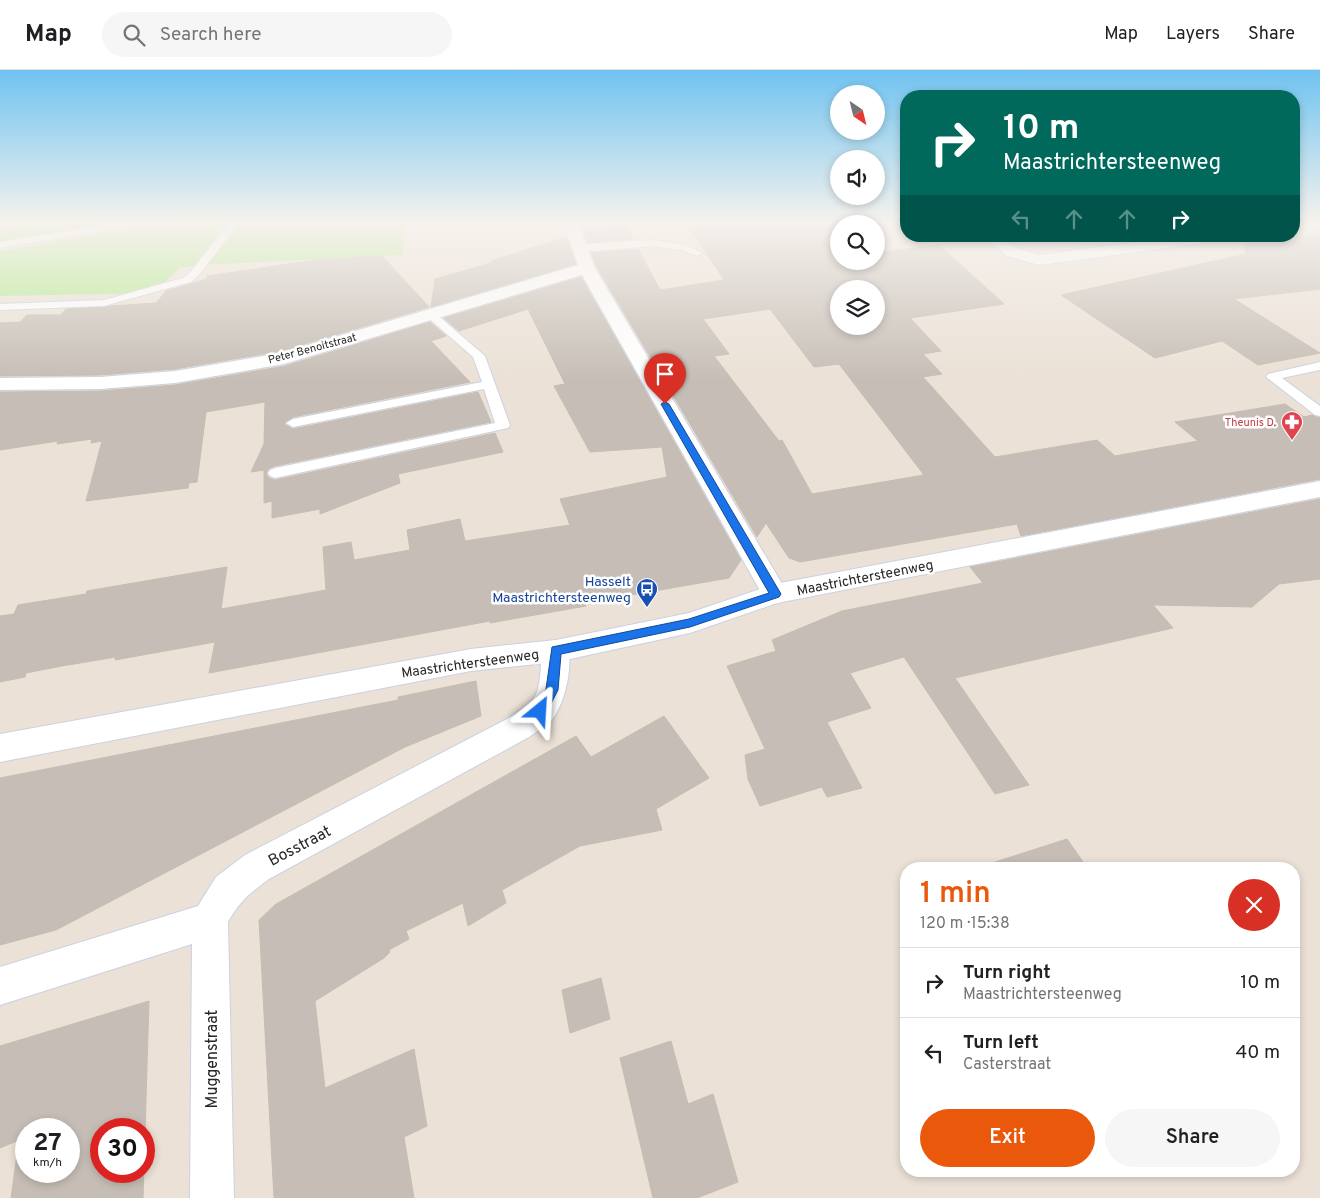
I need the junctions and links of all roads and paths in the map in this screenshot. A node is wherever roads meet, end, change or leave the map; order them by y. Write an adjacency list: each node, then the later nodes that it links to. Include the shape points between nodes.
1 (193, 275): 4 (lane, via 187,280 104,303)
2 (538, 275): 5 (street, Peter Benoitstraat)
3 (593, 275): 13 (street)
4 (0, 307)
5 (430, 314): 7 (street, Peter Benoitstraat, via 284,358 175,377 100,383); 8 (lane, via 479,356)
6 (1320, 366): 9 (lane, via 1272,378)
7 (0, 384)
8 (489, 384): 10 (lane); 11 (lane, via 503,425)
9 (1320, 412)
10 (293, 423)
11 (275, 473)
12 (1320, 490): 13 (street, Maastrichtersteenweg)
13 (775, 594): 14 (street, Maastrichtersteenweg, via 690,623)
14 (556, 651): 15 (street, Maastrichtersteenweg, via 471,660); 16 (street, Bosstraat, via 552,690 540,711 518,728 257,867 221,896)
15 (0, 748)
16 (210, 920): 17 (street); 18 (street, Muggenstraat)
17 (0, 986)
18 (212, 1198)

